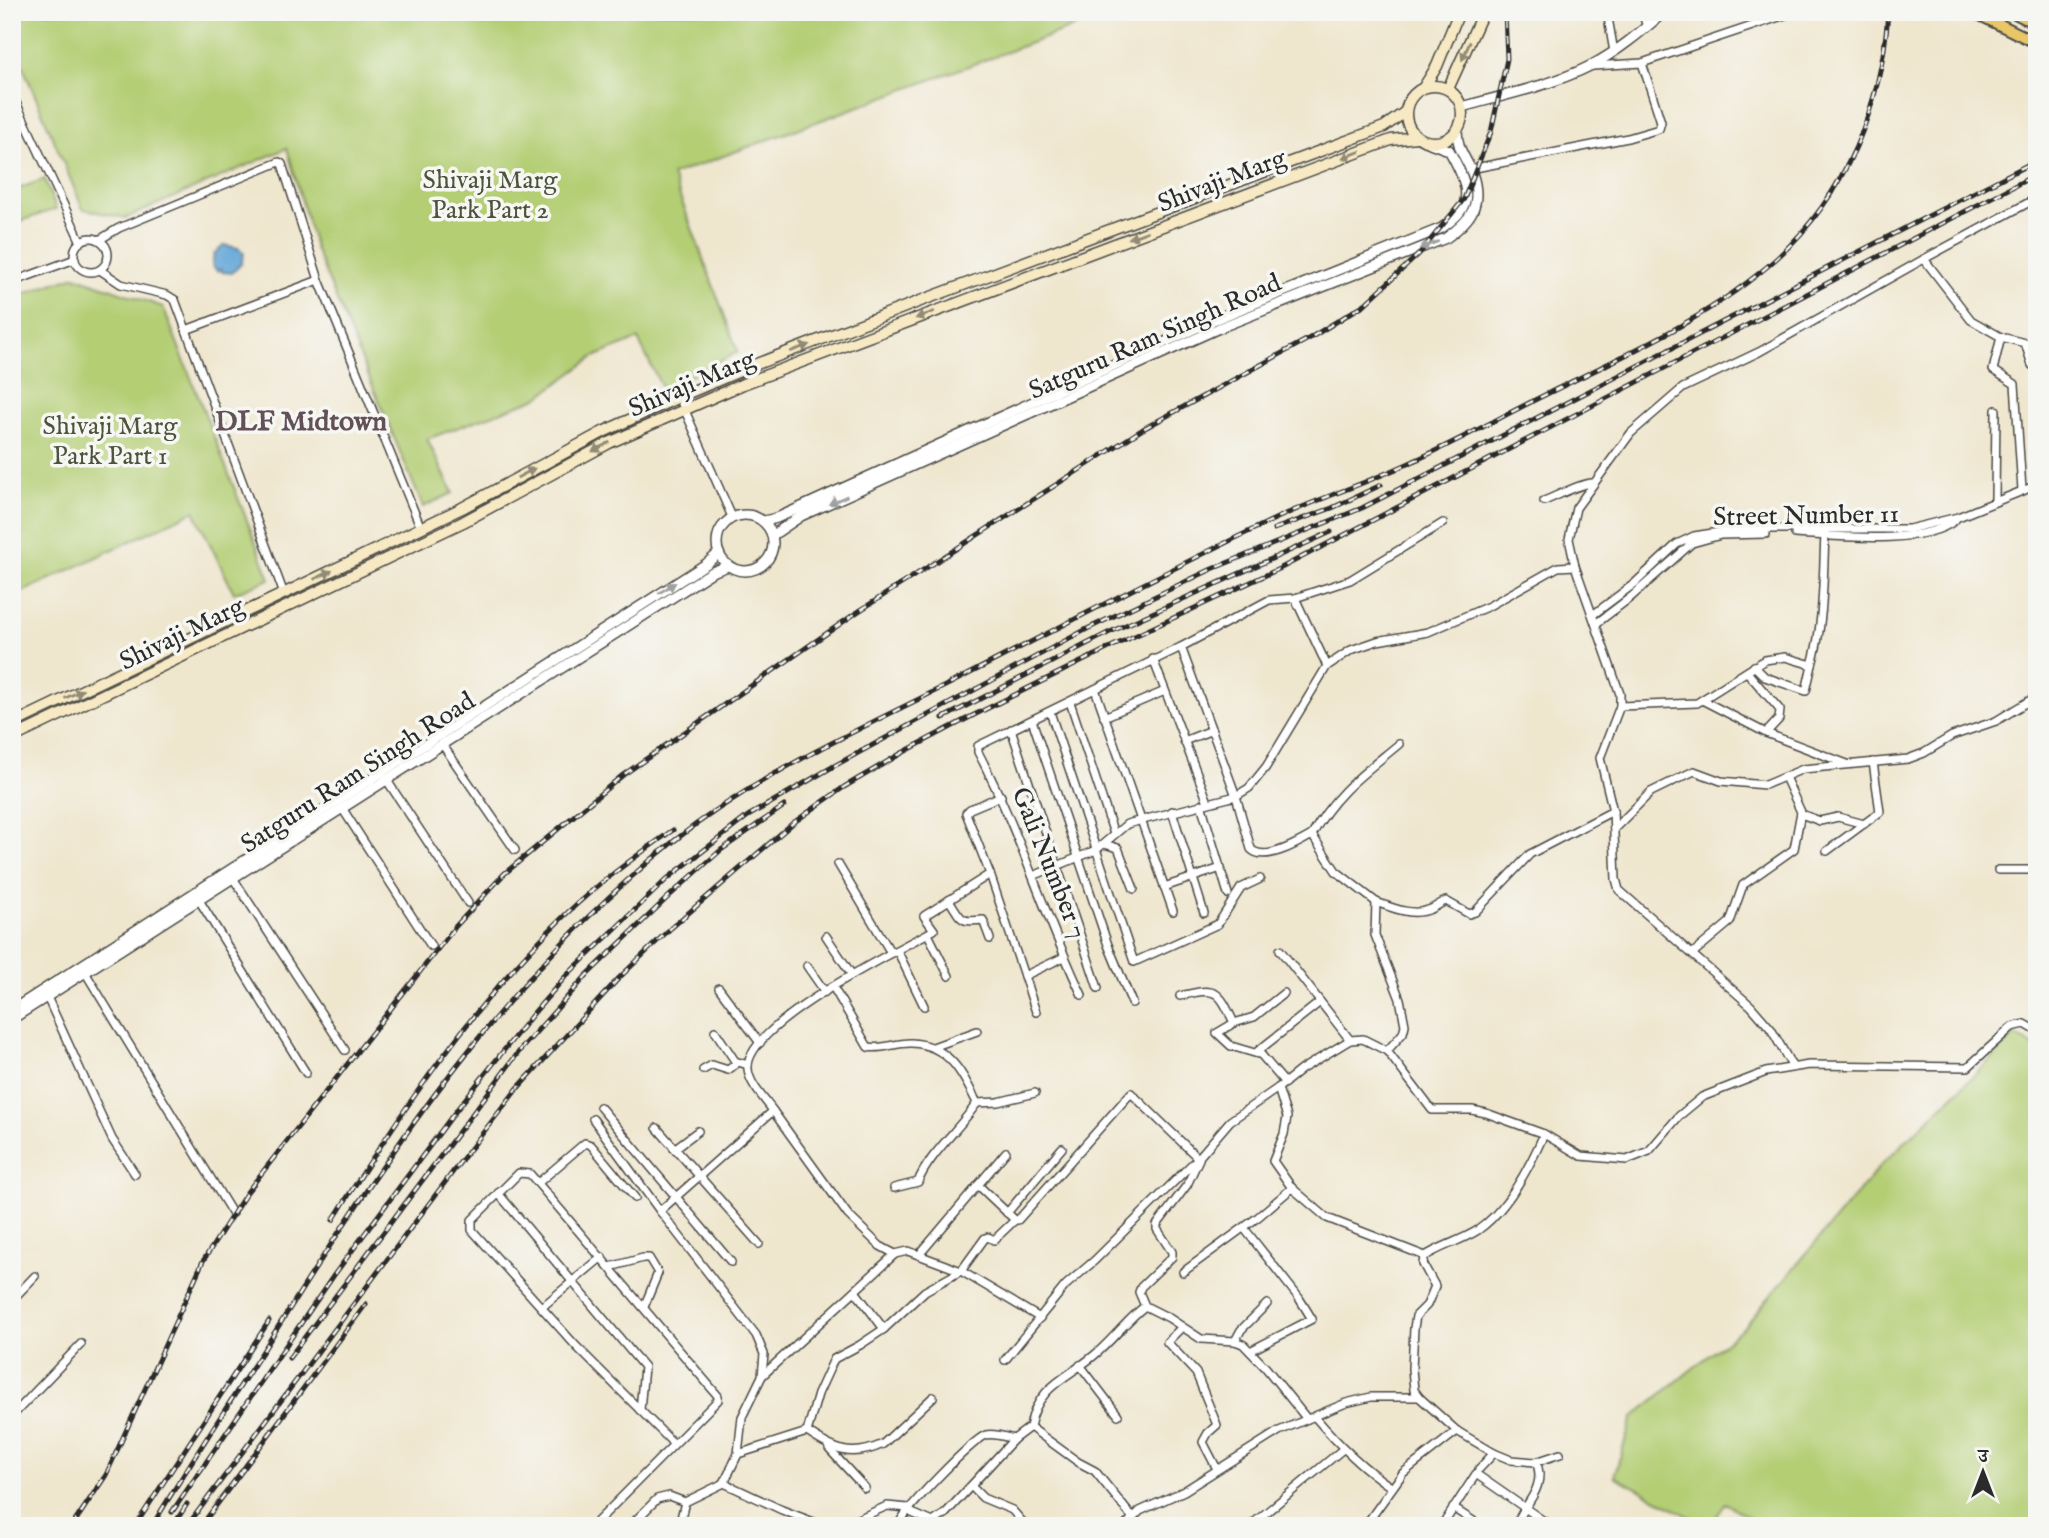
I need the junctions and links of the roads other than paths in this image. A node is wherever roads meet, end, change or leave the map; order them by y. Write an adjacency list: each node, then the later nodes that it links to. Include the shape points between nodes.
1 (1459, 12): 15 (main road)
2 (1483, 12): 16 (main road, one-way to 16)
3 (1607, 12): 12 (street)
4 (1643, 12): 10 (street)
5 (1664, 12): 10 (street)
6 (1794, 12): 13 (street)
7 (1974, 12): 11 (main road)
8 (2013, 12): 9 (main road)
9 (2037, 24)
10 (1647, 27): 12 (street)
11 (2037, 43)
12 (1614, 52): 14 (street)
13 (1642, 63): 14 (street); 23 (street, via 1661,122 1659,130)
14 (1589, 66): 18 (street)
15 (1424, 87): 16 (main road); 19 (main road, via 1414,93)
16 (1448, 89): 18 (main road)
17 (12, 94): 26 (street)
18 (1462, 107): 20 (main road)
19 (1405, 112): 21 (main road, via 1407,126); 35 (main road, Shivaji Marg, one-way to 19, via 1384,127)
20 (1457, 131): 22 (main road, via 1445,141); 23 (street, Satguru Ram Singh Road, via 1458,147)
21 (1416, 137): 22 (main road); 36 (main road, Shivaji Marg, one-way to 36, via 1391,140)
22 (1430, 143): 44 (street, Satguru Ram Singh Road, via 1449,150 1463,175 1461,212 1442,228 1216,319)
23 (1470, 169): 48 (street, Satguru Ram Singh Road, one-way to 48, via 1477,197 1471,215 1446,238 1219,328 802,516)
24 (2037, 198): 27 (street)
25 (99, 240): 26 (street); 29 (street, via 107,247 108,257); 30 (street, via 279,162)
26 (81, 242): 28 (street)
27 (1924, 258): 33 (street, via 1971,320); 38 (street, via 1759,352 1679,390 1631,433)
28 (75, 259): 29 (street, via 85,271); 31 (street)
29 (100, 270): 32 (street, via 121,284 171,296)
30 (320, 280): 32 (street); 46 (street)
31 (12, 282)
32 (186, 330): 52 (street)
33 (2001, 337): 34 (street, via 2025,343 2032,365); 40 (street, via 1993,370 2015,384)
34 (2037, 364)
35 (679, 397): 36 (street); 46 (main road, Shivaji Marg, one-way to 35)
36 (684, 409): 43 (street); 75 (main road, Shivaji Marg, one-way to 75, via 609,443 463,522)
37 (1996, 410): 42 (street)
38 (1592, 483): 41 (street); 51 (street, via 1576,508 1569,540)
39 (2037, 485): 40 (street, Street Number 11)
40 (2022, 490): 42 (street, Street Number 11)
41 (1544, 501)
42 (1994, 501): 47 (street, Street Number 11, via 1958,517 1901,530)
43 (732, 517): 44 (street, via 743,514); 49 (street, via 717,540)
44 (764, 521): 48 (street)
45 (1443, 523): 53 (street, via 1350,580)
46 (421, 527): 52 (main road, Shivaji Marg, one-way to 46)
47 (1825, 533): 54 (street, Street Number 11, via 1738,528 1687,538); 55 (street, Street Number 11, via 1701,539); 58 (street, via 1823,593)
48 (773, 535): 50 (street, via 774,548 758,568 748,571)
49 (719, 553): 50 (street); 143 (street, Satguru Ram Singh Road, one-way to 49)
50 (728, 566): 77 (street, Satguru Ram Singh Road, via 700,579)
51 (1575, 566): 54 (street); 59 (street, via 1558,567 1489,606 1428,632 1350,650)
52 (284, 594): 71 (main road, Shivaji Marg, one-way to 52)
53 (1295, 598): 56 (street, via 1269,600); 59 (street)
54 (1594, 614): 55 (street)
55 (1597, 623): 67 (street, via 1618,683)
56 (1181, 647): 57 (street); 73 (street)
57 (1153, 659): 62 (street); 63 (street)
58 (1812, 665): 60 (street, via 1784,657); 60 (street, via 1807,691 1765,677)
59 (1327, 666): 84 (street, via 1266,767)
60 (1754, 666): 61 (street)
61 (1747, 672): 65 (street); 74 (street, via 1780,710 1779,719)
62 (1094, 689): 66 (street); 69 (street)
63 (1165, 691): 69 (street); 76 (street)
64 (2037, 696): 79 (street, via 1996,721 1952,736 1916,757)
65 (1704, 701): 67 (street); 74 (street)
66 (1070, 702): 68 (street); 93 (street)
67 (1619, 706): 88 (street, via 1600,758)
68 (1050, 712): 70 (street); 97 (street)
69 (1104, 717): 90 (street)
70 (1031, 720): 72 (street); 99 (street)
71 (12, 724)
72 (1011, 729): 83 (street, Gali Number 7, via 978,746); 101 (street)
73 (1212, 730): 76 (street); 84 (street)
74 (1766, 733): 80 (street)
75 (12, 738)
76 (1184, 741): 85 (street)
77 (442, 744): 82 (street, Satguru Ram Singh Road); 96 (street)
78 (1399, 744): 94 (street, via 1342,792)
79 (1873, 762): 80 (street); 91 (street, via 1880,812)
80 (1849, 765): 81 (street, via 1803,769)
81 (1785, 777): 89 (street); 92 (street, via 1765,785 1721,780 1694,771 1651,792)
82 (386, 779): 86 (street, Satguru Ram Singh Road); 116 (street)
83 (1001, 796): 105 (street, via 966,813); 106 (street, Gali Number 7)
84 (1236, 796): 85 (street); 94 (street, via 1255,853 1263,855)
85 (1204, 803): 87 (street); 102 (street)
86 (342, 808): 107 (street, Satguru Ram Singh Road); 122 (street)
87 (1172, 811): 90 (street); 108 (street)
88 (1613, 811): 92 (street); 115 (street, via 1530,854 1475,912 1469,914 1446,901 1428,911 1400,911)
89 (1801, 814): 91 (street, via 1819,821 1838,817); 125 (street, via 1794,849 1743,885 1730,922)
90 (1141, 820): 93 (street); 110 (street)
91 (1864, 824): 98 (street)
92 (1614, 829): 125 (street, via 1619,890)
93 (1114, 834): 95 (street)
94 (1312, 835): 115 (street, via 1336,871)
95 (1104, 844): 97 (street); 111 (street, via 1118,848)
96 (515, 850)
97 (1096, 850): 99 (street); 109 (street, via 1134,962 1218,924 1241,888)
98 (1827, 850)
99 (1079, 857): 101 (street); 141 (street)
100 (838, 864): 124 (street)
101 (1057, 866): 106 (street); 134 (street)
102 (1221, 868): 108 (street); 112 (street)
103 (1998, 870): 104 (street)
104 (2037, 870)
105 (990, 874): 114 (street); 131 (street)
106 (1033, 876): 126 (street, Gali Number 7)
107 (233, 878): 113 (street, Satguru Ram Singh Road); 153 (street)
108 (1193, 878): 110 (street); 118 (street)
109 (1259, 879)
110 (1164, 887): 117 (street)
111 (1134, 889)
112 (1228, 894)
113 (200, 900): 128 (street, Satguru Ram Singh Road); 160 (street)
114 (949, 900): 119 (street, via 924,916 934,930); 121 (street, via 962,920 983,920)
115 (1376, 902): 154 (street, via 1375,935 1401,999 1405,1025)
116 (467, 903)
117 (1173, 911)
118 (1204, 913)
119 (928, 934): 124 (street); 130 (street)
120 (826, 936): 129 (street)
121 (990, 939)
122 (431, 946)
123 (1280, 950): 140 (street)
124 (894, 951): 129 (street); 142 (street)
125 (1693, 953): 158 (street, via 1760,1015)
126 (1064, 957): 131 (street); 137 (street, Gali Number 7)
127 (807, 965): 135 (street)
128 (85, 972): 139 (street, Satguru Ram Singh Road); 184 (street)
129 (852, 975): 132 (street)
130 (949, 976)
131 (1024, 976): 144 (street)
132 (832, 987): 135 (street); 152 (street, via 868,1047 911,1043)
133 (719, 988): 151 (street)
134 (1098, 988)
135 (825, 992): 151 (street, via 784,1019)
136 (1284, 993): 146 (street, via 1254,1017)
137 (1082, 995)
138 (1180, 996): 146 (street, via 1203,990 1218,994)
139 (47, 997): 145 (street, Satguru Ram Singh Road); 174 (street, via 112,1139)
140 (1320, 1002): 150 (street); 155 (street)
141 (1132, 1003)
142 (924, 1006)
143 (12, 1010)
144 (1036, 1012)
145 (12, 1019)
146 (1234, 1023): 155 (street, via 1217,1033 1231,1046)
147 (715, 1031): 156 (street)
148 (977, 1031): 152 (street)
149 (2037, 1031): 158 (street, via 2025,1024 2012,1027 1968,1067)
150 (1350, 1040): 154 (street, via 1363,1039); 161 (street)
151 (760, 1043): 157 (street)
152 (933, 1047): 163 (street, via 960,1069)
153 (345, 1050)
154 (1387, 1051): 169 (street, via 1432,1110 1472,1110)
155 (1258, 1054): 161 (street)
156 (737, 1063): 157 (street); 159 (street, via 728,1070 712,1065)
157 (748, 1065): 165 (street, via 752,1080)
158 (1792, 1066): 169 (street, via 1702,1097 1649,1151 1635,1159 1581,1156)
159 (703, 1070)
160 (306, 1073)
161 (1282, 1086): 173 (street, via 1230,1121); 179 (street, via 1287,1117 1273,1161)
162 (1035, 1093): 163 (street)
163 (977, 1103): 178 (street, via 918,1182)
164 (600, 1107): 182 (street)
165 (773, 1111): 175 (street); 189 (street, via 848,1215)
166 (593, 1119): 183 (street)
167 (657, 1128): 170 (street)
168 (698, 1131): 170 (street)
169 (1544, 1134): 191 (street, via 1528,1168 1488,1221)
170 (674, 1149): 175 (street)
171 (1062, 1149): 185 (street)
172 (1006, 1152): 177 (street)
173 (1199, 1157): 186 (street, via 1131,1093); 202 (street, via 1187,1185 1157,1225 1172,1257 1140,1289); 205 (street, via 1066,1285)
174 (135, 1174)
175 (699, 1175): 182 (street); 188 (street)
176 (538, 1183): 180 (street, via 523,1171); 181 (street, via 585,1143); 192 (street)
177 (978, 1185): 185 (street); 190 (street)
178 (894, 1188)
179 (1292, 1188): 187 (street); 191 (street, via 1327,1218)
180 (498, 1193): 198 (street); 203 (street, via 472,1220 471,1227)
181 (635, 1198)
182 (675, 1198): 183 (street); 193 (street)
183 (660, 1211): 213 (street, via 756,1335 764,1354)
184 (232, 1213)
185 (1007, 1213): 186 (street)
186 (1015, 1220): 195 (street, via 994,1240 985,1238)
187 (1244, 1228): 196 (street); 210 (street, via 1312,1320)
188 (759, 1244)
189 (895, 1254): 190 (street, via 908,1251); 199 (street)
190 (919, 1255): 195 (street)
191 (1425, 1255): 215 (street, via 1423,1264 1435,1286 1416,1316 1414,1328 1412,1369)
192 (602, 1257): 194 (street); 198 (street)
193 (730, 1262)
194 (610, 1267): 204 (street); 204 (street, via 649,1258 658,1273)
195 (961, 1271): 205 (street); 207 (street, via 925,1292)
196 (1183, 1272)
197 (35, 1276): 200 (street)
198 (574, 1281): 203 (street); 216 (street, via 644,1367)
199 (855, 1291): 207 (street); 213 (street)
200 (12, 1300)
201 (1267, 1304): 208 (street)
202 (1145, 1306): 206 (street); 212 (street)
203 (542, 1307): 216 (street)
204 (644, 1307): 224 (street, via 719,1396)
205 (1040, 1318): 211 (street)
206 (1182, 1326): 208 (street, via 1201,1339); 231 (street, via 1167,1342 1196,1373 1217,1425 1203,1442)
207 (884, 1329): 222 (street, via 834,1359)
208 (1235, 1341): 210 (street)
209 (80, 1344): 218 (street)
210 (1250, 1351): 219 (street)
211 (1005, 1360)
212 (1080, 1365): 217 (street); 220 (street, via 1046,1392)
213 (762, 1376): 228 (street, via 742,1417)
214 (933, 1397): 225 (street, via 880,1446 841,1451)
215 (1419, 1398): 219 (street, via 1371,1397); 221 (street)
216 (640, 1410): 224 (street)
217 (1118, 1415)
218 (12, 1416)
219 (1311, 1418): 226 (street); 231 (street, via 1279,1431)
220 (1030, 1427): 223 (street); 241 (street, via 1095,1471)
221 (1457, 1431): 227 (street); 235 (street, via 1403,1472)
222 (807, 1432): 225 (street); 228 (street)
223 (1014, 1439): 234 (street); 238 (street, via 991,1434 978,1439)
224 (673, 1443): 242 (street)
225 (824, 1443): 236 (street)
226 (1343, 1448): 235 (street); 250 (street)
227 (1494, 1453): 230 (street); 232 (street)
228 (738, 1454): 233 (street)
229 (1560, 1454): 230 (street)
230 (1536, 1462): 240 (street, via 1538,1485)
231 (1217, 1469): 241 (street)
232 (1479, 1469)
233 (724, 1483): 237 (street); 245 (street)
234 (971, 1486): 238 (street, via 933,1522); 248 (street, via 983,1498 1012,1510)
235 (1391, 1487): 251 (street)
236 (865, 1488)
237 (685, 1502): 243 (street, via 669,1496 657,1499); 244 (street)
238 (908, 1508): 246 (street, via 887,1506); 247 (street)
239 (1453, 1508): 240 (street, via 1476,1474); 252 (street); 253 (street)
240 (1525, 1508): 254 (street); 255 (street)
241 (1132, 1517): 249 (street)
242 (593, 1526)
243 (630, 1526)
244 (680, 1526)
245 (824, 1526)
246 (842, 1526)
247 (898, 1526)
248 (1026, 1526)
249 (1125, 1526)
250 (1250, 1526)
251 (1365, 1526)
252 (1441, 1526)
253 (1481, 1526)
254 (1515, 1526)
255 (1551, 1526)

